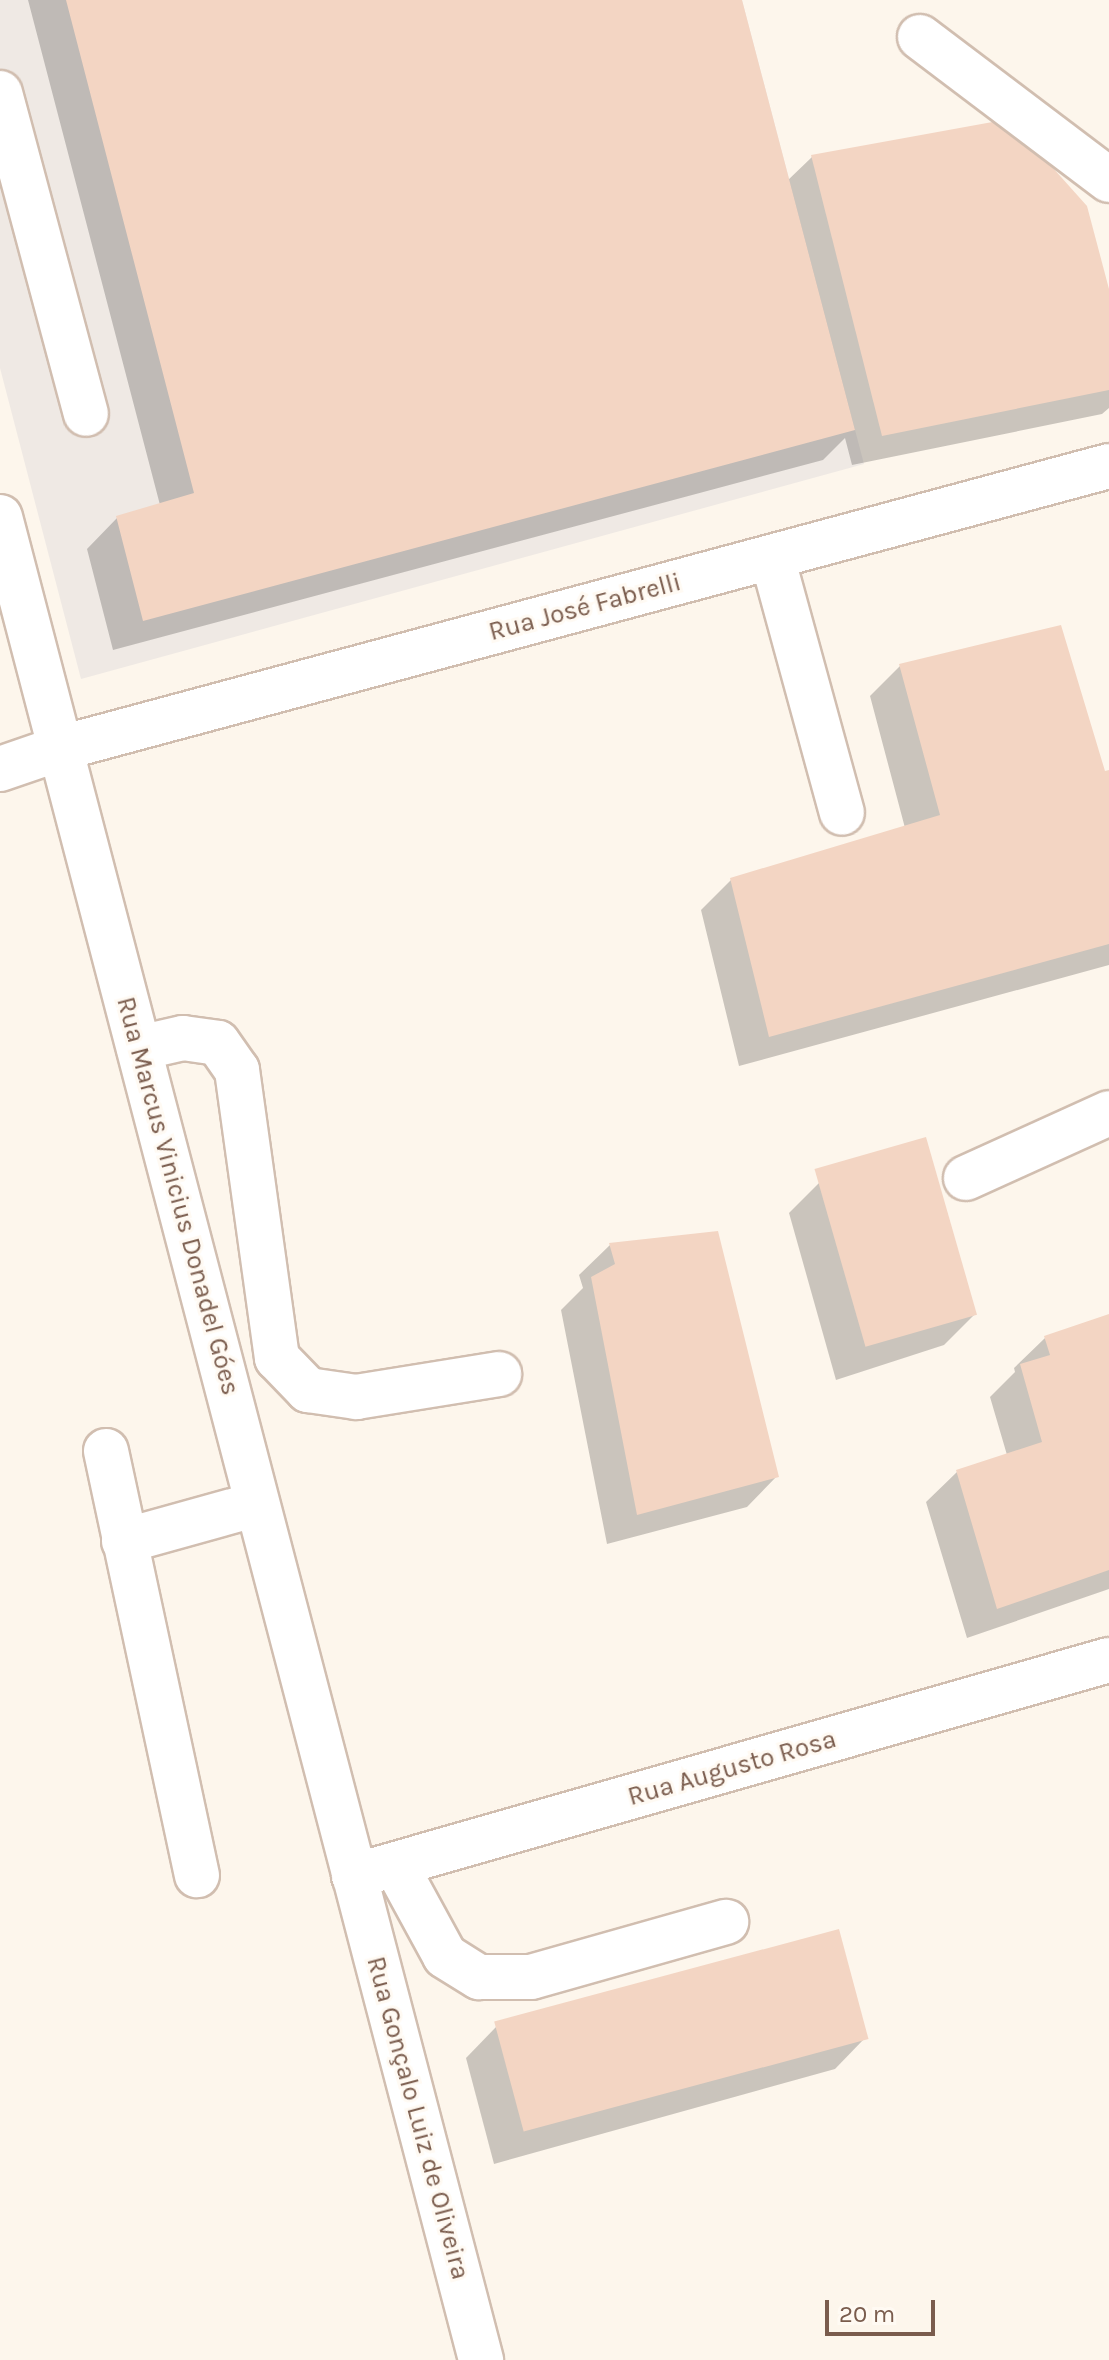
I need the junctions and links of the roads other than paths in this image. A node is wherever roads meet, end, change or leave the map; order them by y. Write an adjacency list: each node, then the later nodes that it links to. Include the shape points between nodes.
1 (920, 37): 3 (street)
2 (0, 93): 4 (street)
3 (1109, 180)
4 (86, 414)
5 (1109, 466): 7 (street, Rua José Fabrelli)
6 (0, 517): 8 (street, Rua Marcus Vinicius Donadel Góes)
7 (772, 557): 8 (street, Rua José Fabrelli); 10 (street)
8 (61, 748): 9 (street, Rua José Fabrelli); 11 (street, Rua Marcus Vinicius Donadel Góes)
9 (0, 769)
10 (842, 813)
11 (139, 1048): 14 (street, via 183,1038 218,1043 237,1070 277,1358 308,1390 356,1397); 16 (street, Rua Marcus Vinicius Donadel Góes)
12 (1109, 1113): 13 (street)
13 (966, 1178)
14 (499, 1374)
15 (106, 1451): 17 (street)
16 (257, 1504): 17 (street); 21 (street, Rua Marcus Vinicius Donadel Góes)
17 (124, 1541): 20 (street)
18 (1109, 1660): 19 (street, Rua Augusto Rosa)
19 (396, 1866): 21 (street, Rua Augusto Rosa); 22 (street, via 445,1956 479,1977 531,1977)
20 (197, 1875)
21 (354, 1876): 23 (street, Rua Gonçalo Luiz de Oliveira)
22 (726, 1922)
23 (481, 2360)

